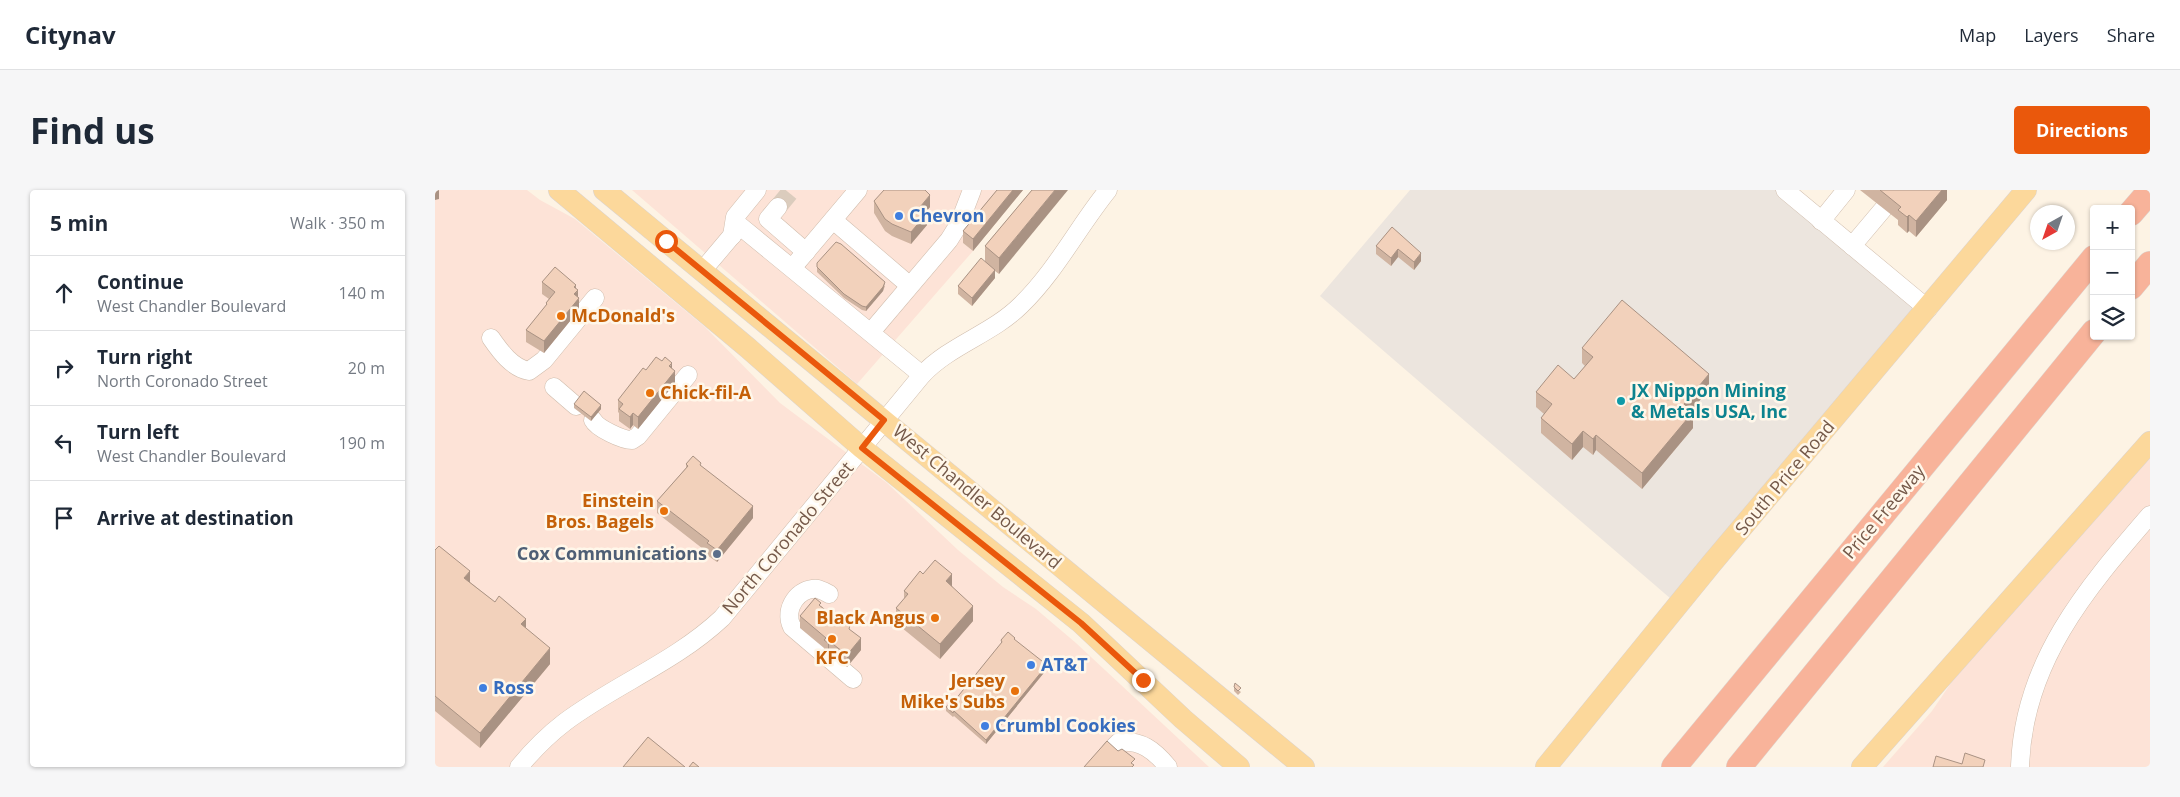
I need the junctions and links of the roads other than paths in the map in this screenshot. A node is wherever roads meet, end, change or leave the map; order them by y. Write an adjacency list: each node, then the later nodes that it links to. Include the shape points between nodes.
1 (604, 190): 19 (main road, West Chandler Boulevard)
2 (757, 190): 18 (street, via 735,217)
3 (858, 190): 16 (street)
4 (972, 190): 27 (street, via 949,240)
5 (1108, 190): 38 (street, North Coronado Street, via 1064,253 1021,306 933,363)
6 (1785, 190): 17 (street)
7 (1846, 190): 17 (street)
8 (2026, 190): 31 (main road, South Price Road)
9 (2143, 190): 12 (highway)
10 (2150, 191): 15 (highway)
11 (563, 193): 19 (main road, via 590,198 639,235); 44 (main road, West Chandler Boulevard)
12 (2132, 205)
13 (778, 207): 21 (street, via 768,219)
14 (1884, 208): 20 (street)
15 (2135, 208)
16 (833, 220): 21 (street); 27 (street)
17 (1821, 221): 20 (street)
18 (732, 236): 24 (street, via 740,226); 25 (street)
19 (666, 241): 25 (main road, West Chandler Boulevard)
20 (1852, 246): 31 (street)
21 (806, 252): 24 (street)
22 (2090, 261): 54 (highway, Price Freeway)
23 (2150, 264): 26 (highway)
24 (793, 267): 32 (street)
25 (702, 271): 42 (main road, West Chandler Boulevard)
26 (2135, 282)
27 (909, 284): 32 (street)
28 (2150, 286): 30 (highway)
29 (595, 298): 34 (street, via 544,360 531,361 509,343)
30 (2135, 300)
31 (1928, 309): 53 (main road, South Price Road)
32 (871, 332): 38 (street)
33 (2090, 337): 36 (highway)
34 (491, 338)
35 (2092, 340): 36 (highway)
36 (2071, 360): 55 (highway)
37 (688, 375): 41 (street, via 632,440 624,440)
38 (922, 375): 42 (street, North Coronado Street)
39 (557, 384): 40 (street)
40 (579, 402)
41 (599, 420)
42 (884, 420): 44 (street, North Coronado Street); 52 (main road, West Chandler Boulevard)
43 (2150, 442): 56 (main road)
44 (862, 448): 49 (street, North Coronado Street, via 743,594 709,630 669,659 565,722); 51 (main road, West Chandler Boulevard, via 1081,623)
45 (2150, 515): 57 (street, via 2099,575 2055,639 2032,698)
46 (829, 594): 47 (street, via 818,589 799,596 789,608 787,618 792,626)
47 (853, 678)
48 (1111, 750): 50 (street, via 1119,742 1133,740 1143,744)
49 (519, 767)
50 (1167, 767)
51 (1239, 767)
52 (1304, 767)
53 (1546, 767)
54 (1674, 767)
55 (1739, 767)
56 (1862, 767)
57 (2020, 767)

